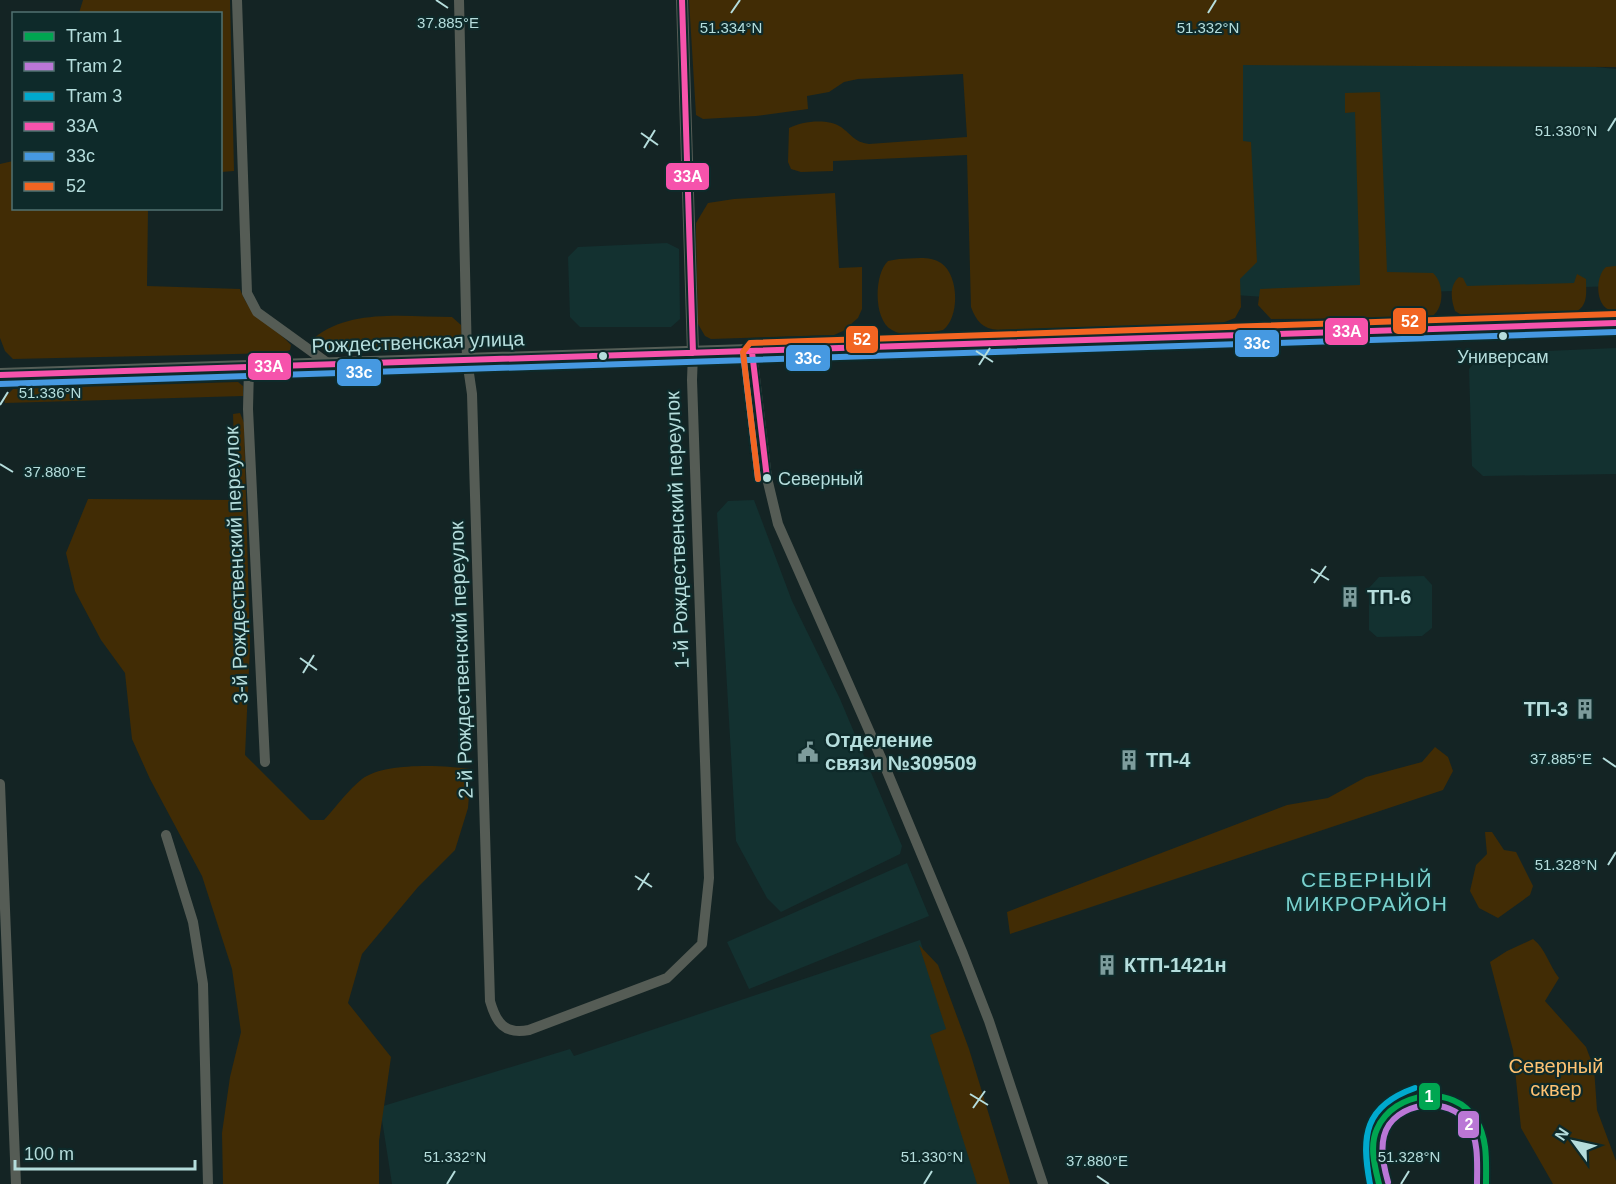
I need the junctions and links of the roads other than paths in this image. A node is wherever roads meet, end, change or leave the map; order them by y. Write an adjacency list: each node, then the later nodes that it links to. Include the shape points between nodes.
1 (237, 0): 8 (street, via 247,293 257,312)
2 (459, 0): 7 (street, 2-й Рождественский переулок)
3 (682, 0): 6 (street, 1-й Рождественский переулок)
4 (1616, 324): 5 (main road, Рождественская улица)
5 (752, 352): 6 (main road, Рождественская улица); 18 (street, via 767,478 778,524 963,954)
6 (693, 353): 7 (main road, Рождественская улица); 14 (street, 1-й Рождественский переулок)
7 (467, 360): 8 (main road, Рождественская улица); 14 (street, 2-й Рождественский переулок, via 472,394 490,989 495,1020 511,1031 529,1030 667,978 702,944)
8 (329, 364): 9 (main road, Рождественская улица)
9 (249, 367): 10 (main road, Рождественская улица); 11 (street, 3-й Рождественский переулок, via 248,421)
10 (0, 375)
11 (265, 762)
12 (0, 784): 15 (street)
13 (166, 835): 17 (street, via 193,922 203,984)
14 (709, 878)
15 (3, 988): 16 (street)
16 (16, 1184)
17 (208, 1184)
18 (1043, 1184)

